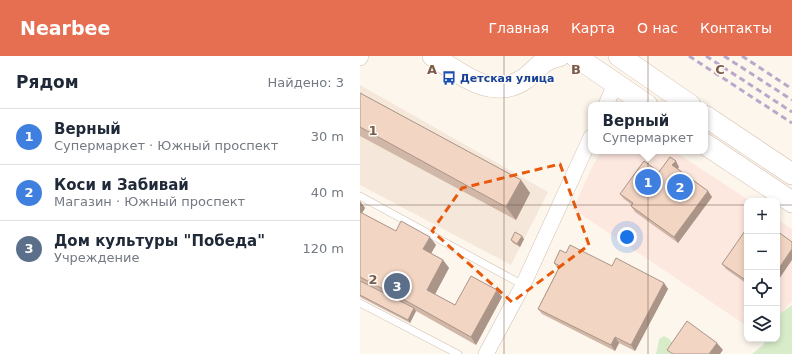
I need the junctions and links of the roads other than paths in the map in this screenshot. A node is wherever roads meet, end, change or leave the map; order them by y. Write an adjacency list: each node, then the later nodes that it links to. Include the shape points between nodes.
1 (433, 56): 4 (main road, via 465,77 498,88 512,86 525,78)
2 (570, 56): 4 (main road); 5 (main road)
3 (618, 56): 8 (main road)
4 (536, 63)
5 (616, 84): 6 (street); 7 (main road)
6 (607, 102)
7 (643, 102)
8 (686, 102)
9 (708, 118): 12 (main road)
10 (588, 144): 15 (street)
11 (708, 146): 14 (main road)
12 (792, 174)
13 (360, 196): 15 (lane)
14 (792, 202)
15 (523, 285): 18 (street)
16 (360, 303): 17 (lane)
17 (458, 354)
18 (486, 354)

